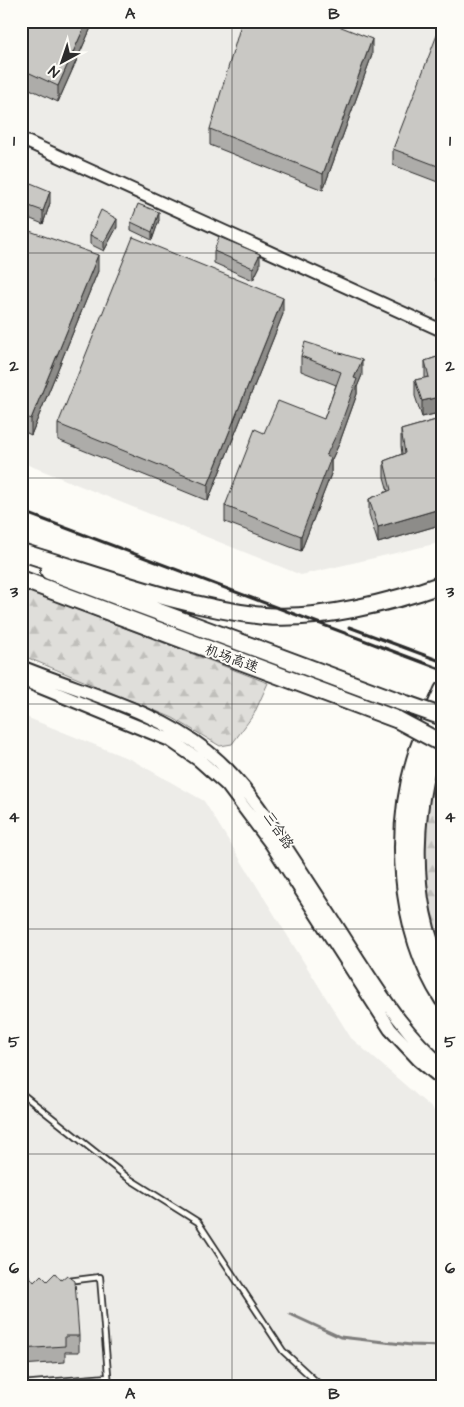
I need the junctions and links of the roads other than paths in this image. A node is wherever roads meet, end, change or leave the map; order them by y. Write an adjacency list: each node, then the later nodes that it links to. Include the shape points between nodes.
1 (21, 139): 2 (street)
2 (443, 331)
3 (21, 552): 6 (highway, via 186,603 266,616 324,613 404,598)
4 (21, 560): 10 (highway, 机场高速, bridge)
5 (21, 579): 11 (highway, 机场高速)
6 (443, 584)
7 (21, 667): 17 (main road, 三合路, via 149,716 207,751 235,776 280,838 399,1022)
8 (21, 679): 18 (main road, 三合路, via 170,740 227,785 272,845 390,1029)
9 (443, 690): 16 (highway, via 420,744 411,778 405,815 404,857 413,932 433,984)
10 (443, 718)
11 (398, 720): 13 (highway, 机场高速, bridge); 14 (highway, bridge)
12 (443, 722): 15 (highway, via 423,789 417,842 424,914 432,947)
13 (443, 737)
14 (443, 744)
15 (443, 971)
16 (443, 999)
17 (443, 1066)
18 (443, 1080)
19 (21, 1093): 25 (lane, via 128,1178 198,1222 283,1351)
20 (61, 1281): 21 (lane, via 100,1277)
21 (108, 1377): 23 (lane); 24 (lane)
22 (21, 1384): 23 (lane)
23 (47, 1384)
24 (109, 1386)
25 (321, 1386)

